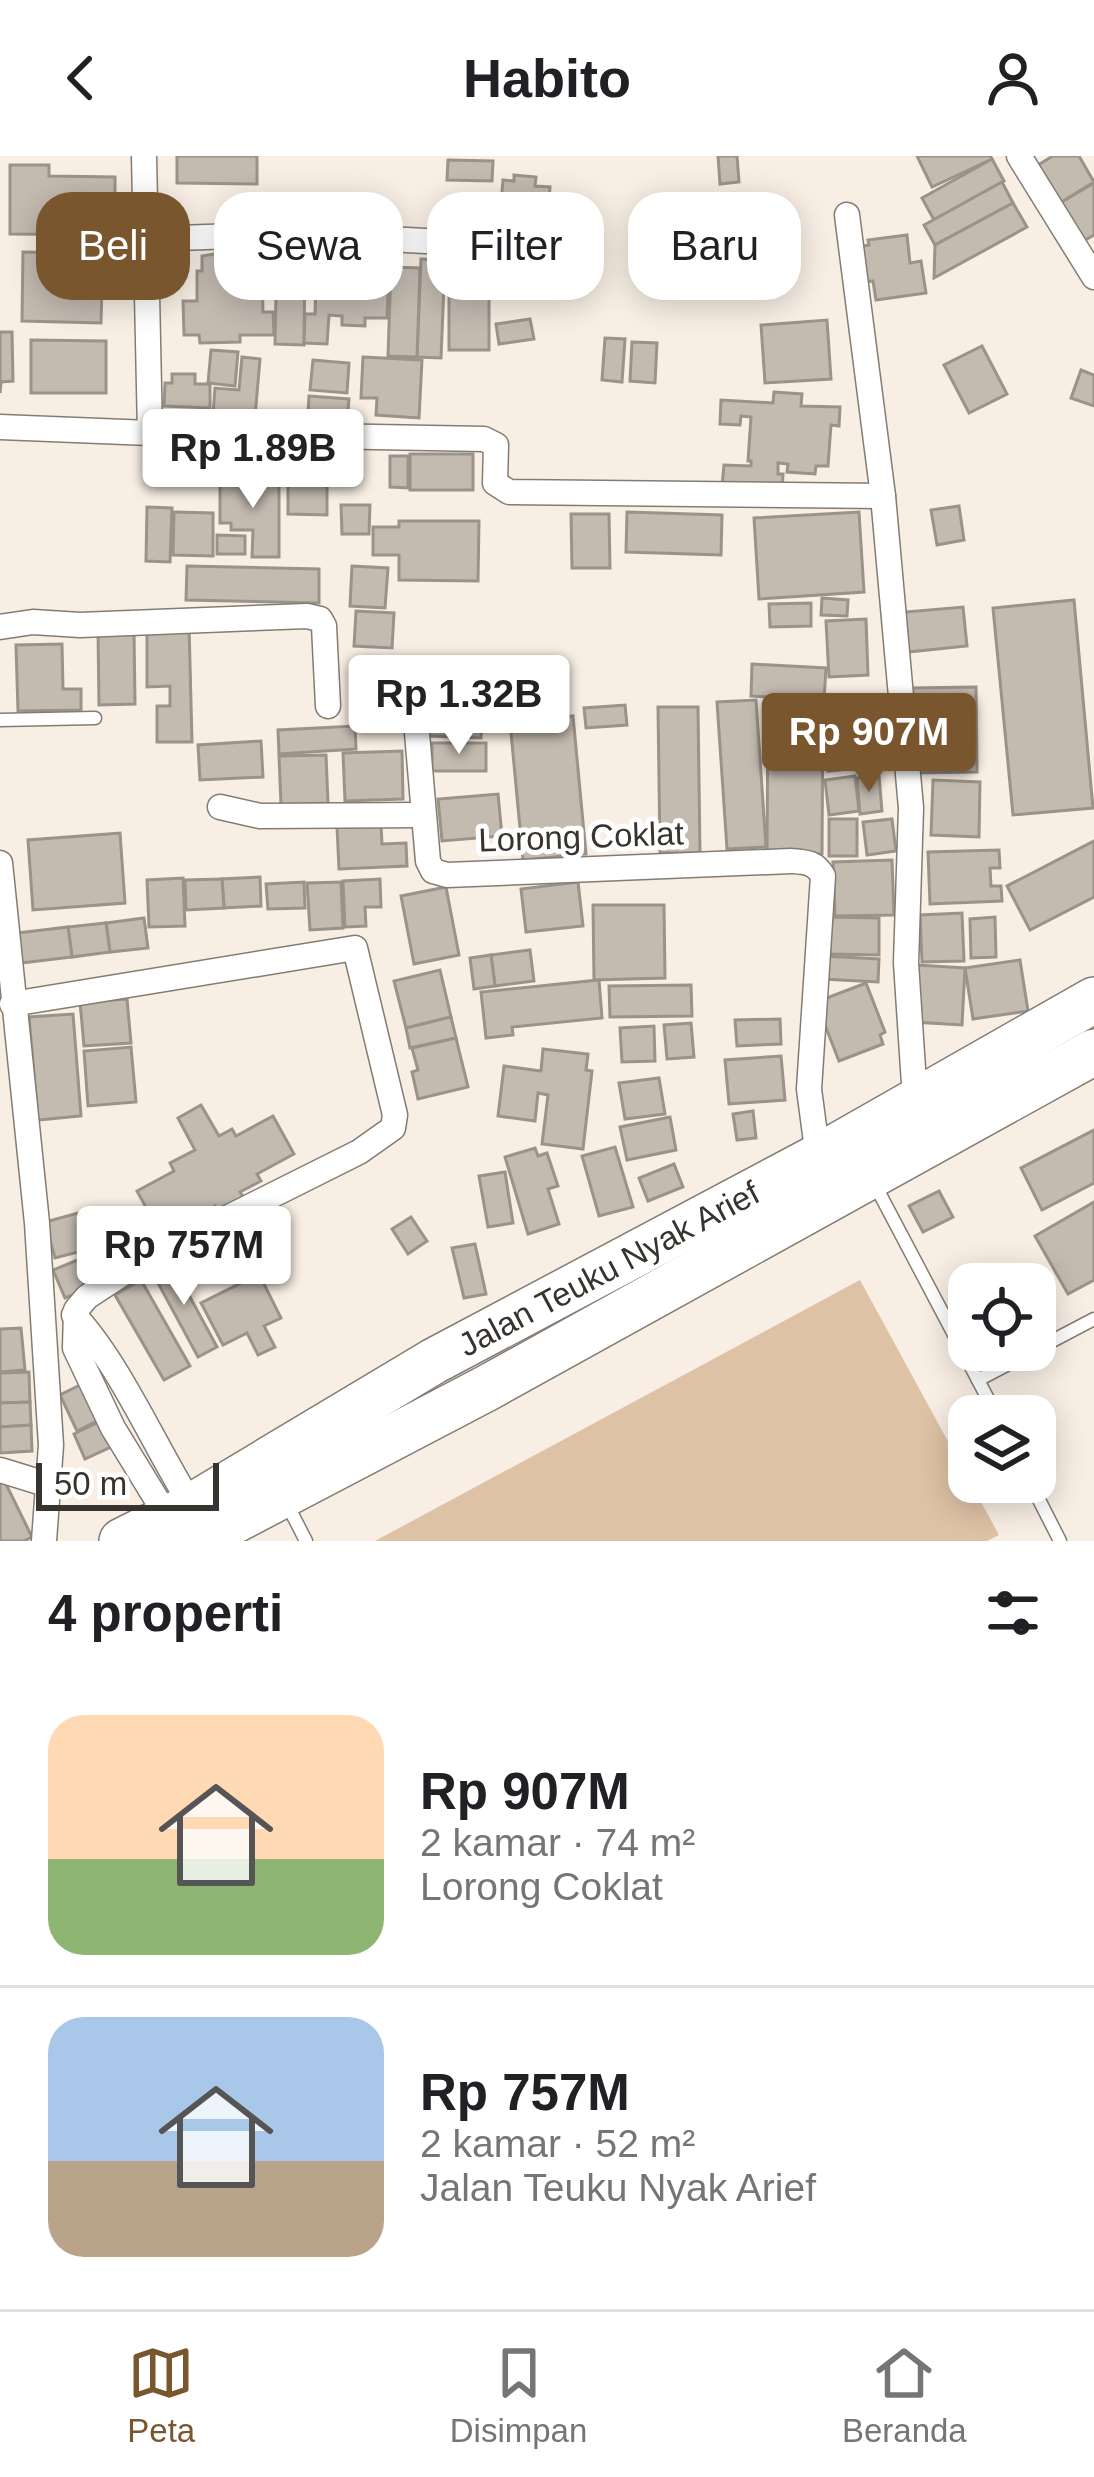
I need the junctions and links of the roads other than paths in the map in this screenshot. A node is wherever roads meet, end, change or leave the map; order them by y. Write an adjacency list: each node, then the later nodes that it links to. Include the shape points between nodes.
1 (144, 156): 3 (street)
2 (1019, 156): 7 (street)
3 (146, 192)
4 (848, 215): 11 (street)
5 (190, 238): 6 (street)
6 (427, 241)
7 (1094, 277)
8 (149, 300): 10 (street)
9 (0, 427): 10 (street)
10 (150, 433): 11 (street, via 484,439 496,446 495,482 508,492)
11 (883, 496): 23 (street, via 911,808 906,964)
12 (0, 627): 13 (street, via 308,616 324,626)
13 (328, 706)
14 (415, 710): 18 (street, Lorong Coklat)
15 (95, 718): 16 (lane)
16 (0, 720)
17 (220, 807): 18 (street, via 260,816)
18 (423, 815): 24 (street, Lorong Coklat, via 428,861 447,874 791,861 818,868 809,1089)
19 (0, 863): 21 (street)
20 (1094, 1000): 23 (highway, Jalan Teuku Nyak Arief)
21 (9, 1016): 32 (street, via 37,1223); 35 (street, via 356,948 394,1128 145,1259 74,1315 75,1348 113,1428)
22 (1094, 1052): 25 (highway, Jalan Teuku Nyak Arief)
23 (915, 1100): 24 (highway, Jalan Teuku Nyak Arief)
24 (818, 1156): 35 (highway, Jalan Teuku Nyak Arief, via 434,1361)
25 (870, 1177): 29 (lane); 33 (highway, Jalan Teuku Nyak Arief)
26 (1094, 1319): 27 (lane)
27 (1056, 1339)
28 (995, 1371): 29 (lane)
29 (978, 1380): 30 (lane)
30 (986, 1395)
31 (0, 1471): 32 (street)
32 (49, 1485): 36 (street)
33 (282, 1496): 35 (highway, Jalan Teuku Nyak Arief); 38 (lane)
34 (1041, 1503): 39 (lane)
35 (185, 1522): 37 (highway, Jalan Teuku Nyak Arief)
36 (44, 1541)
37 (122, 1541)
38 (306, 1541)
39 (1060, 1541)

